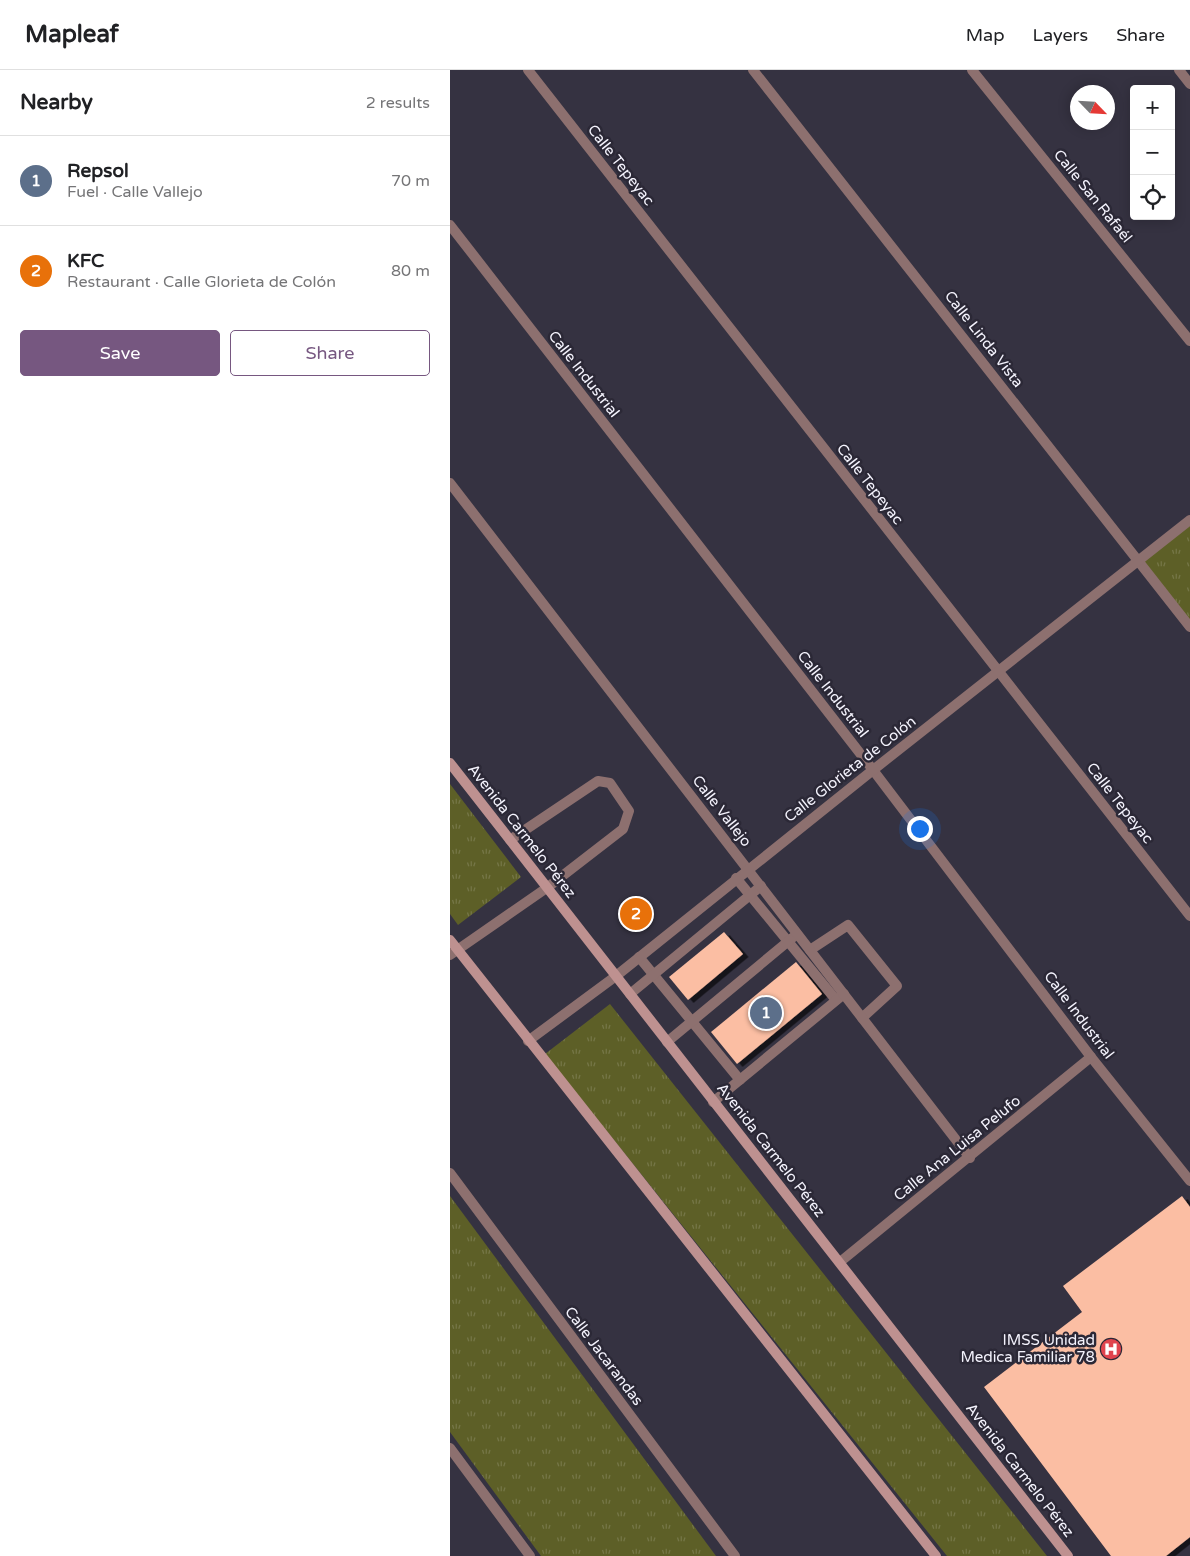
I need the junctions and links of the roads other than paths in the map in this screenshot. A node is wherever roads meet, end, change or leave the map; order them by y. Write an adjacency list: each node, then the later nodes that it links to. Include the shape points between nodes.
1 (528, 70): 12 (street, Calle Tepeyac)
2 (753, 70): 10 (street, Calle Linda Vista)
3 (972, 70): 7 (street, Calle San Rafaél)
4 (1179, 70): 5 (street)
5 (1190, 84)
6 (450, 225): 14 (street, Calle Industrial)
7 (1190, 342)
8 (450, 483): 16 (street, Calle Vallejo)
9 (1190, 520): 10 (street, Calle Glorieta de Colón)
10 (1139, 561): 11 (street, Calle Linda Vista); 12 (street, Calle Glorieta de Colón)
11 (1190, 627)
12 (998, 672): 14 (street, Calle Glorieta de Colón); 21 (street, Calle Tepeyac)
13 (450, 763): 15 (main road, Avenida Carmelo Pérez)
14 (872, 770): 16 (street, Calle Glorieta de Colón); 36 (street, Calle Industrial)
15 (510, 840): 19 (main road, Avenida Carmelo Pérez); 19 (street, via 598,780 610,783 629,811 623,829)
16 (748, 869): 17 (street, Calle Glorieta de Colón); 18 (street, Calle Vallejo)
17 (736, 878): 20 (street); 27 (street, Calle Glorieta de Colón)
18 (761, 886): 20 (street); 22 (street, Calle Vallejo)
19 (548, 887): 26 (street); 29 (main road, Avenida Carmelo Pérez)
20 (750, 895): 24 (street); 28 (street)
21 (1190, 916)
22 (797, 934): 24 (street); 25 (street, Calle Vallejo)
23 (450, 940): 26 (main road)
24 (788, 942): 31 (street); 33 (street)
25 (810, 950): 31 (street, Calle Vallejo); 32 (street, via 848,925 897,986)
26 (454, 952): 34 (main road)
27 (639, 958): 28 (street); 29 (street, Calle Glorieta de Colón)
28 (654, 975): 30 (street); 33 (street)
29 (616, 976): 30 (main road, Avenida Carmelo Pérez); 34 (street, Calle Glorieta de Colón)
30 (630, 994): 35 (main road, Avenida Carmelo Pérez)
31 (840, 997): 32 (street, Calle Vallejo); 37 (street)
32 (862, 1018): 39 (street, Calle Vallejo)
33 (692, 1021): 35 (street); 37 (street)
34 (528, 1041): 46 (main road)
35 (667, 1042): 38 (main road, Avenida Carmelo Pérez)
36 (1091, 1057): 39 (street, Calle Ana Luisa Pelufo); 41 (street, Calle Industrial)
37 (740, 1080): 38 (street)
38 (712, 1102): 42 (main road, Avenida Carmelo Pérez)
39 (970, 1158): 42 (street, Calle Ana Luisa Pelufo)
40 (450, 1173): 45 (street, Calle Jacarandas)
41 (1190, 1181)
42 (840, 1262): 47 (main road, Avenida Carmelo Pérez)
43 (450, 1448): 44 (street)
44 (530, 1556)
45 (735, 1556)
46 (936, 1556)
47 (1068, 1556)

